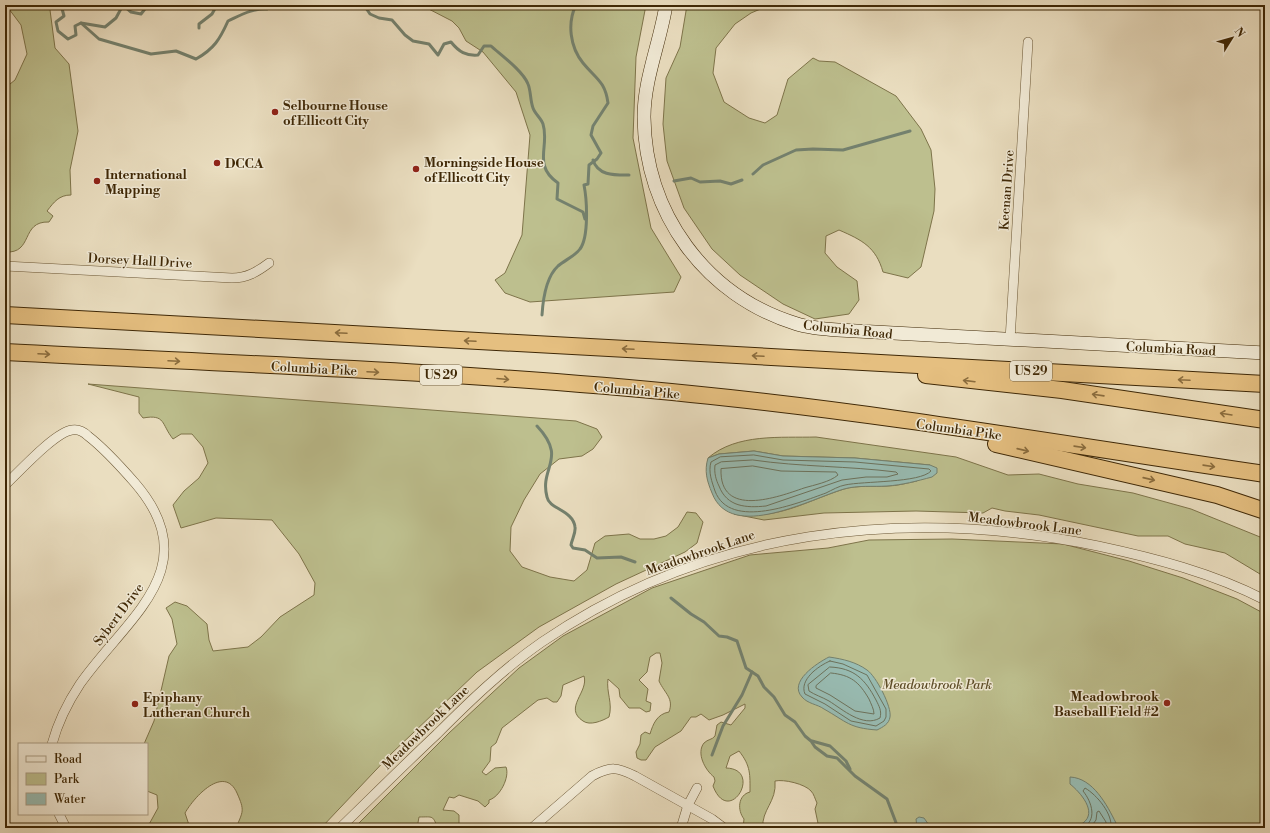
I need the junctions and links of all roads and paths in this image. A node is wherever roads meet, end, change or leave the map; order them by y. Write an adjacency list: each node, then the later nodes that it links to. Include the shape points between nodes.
1 (666, 5): 6 (street, Columbia Road, via 646,93 644,123 649,162 655,186 673,228 716,279 763,311 798,325 838,330)
2 (1028, 42): 6 (street, Keenan Drive)
3 (269, 263): 4 (street, Dorsey Hall Drive, via 242,278)
4 (5, 266)
5 (5, 315): 9 (highway, US 29, one-way to 5)
6 (1010, 340): 8 (street, Columbia Road)
7 (5, 352): 11 (highway, Columbia Pike / US 29, one-way to 11, via 480,377 692,394)
8 (1265, 353)
9 (797, 358): 10 (highway, US 29, one-way to 9); 12 (highway, one-way to 9, via 1077,392)
10 (1265, 384)
11 (876, 417): 13 (highway, Columbia Pike / US 29, one-way to 13); 15 (highway, one-way to 15, via 1217,495)
12 (1265, 420)
13 (1265, 474)
14 (5, 485): 17 (street, Sybert Drive, via 60,434 74,429 96,442 145,494 160,520 164,558 157,584 71,698)
15 (1265, 511)
16 (1265, 600): 22 (street, Meadowbrook Lane, via 1170,564 1112,549 1025,534 932,527 883,528 839,531 757,545 639,586 542,642 488,684)
17 (52, 743)
18 (697, 788): 19 (street)
19 (688, 805): 23 (street, via 623,770 612,768 592,776); 24 (street); 25 (street)
20 (60, 815): 21 (street)
21 (66, 828)
22 (340, 828)
23 (532, 828)
24 (681, 828)
25 (724, 828)

